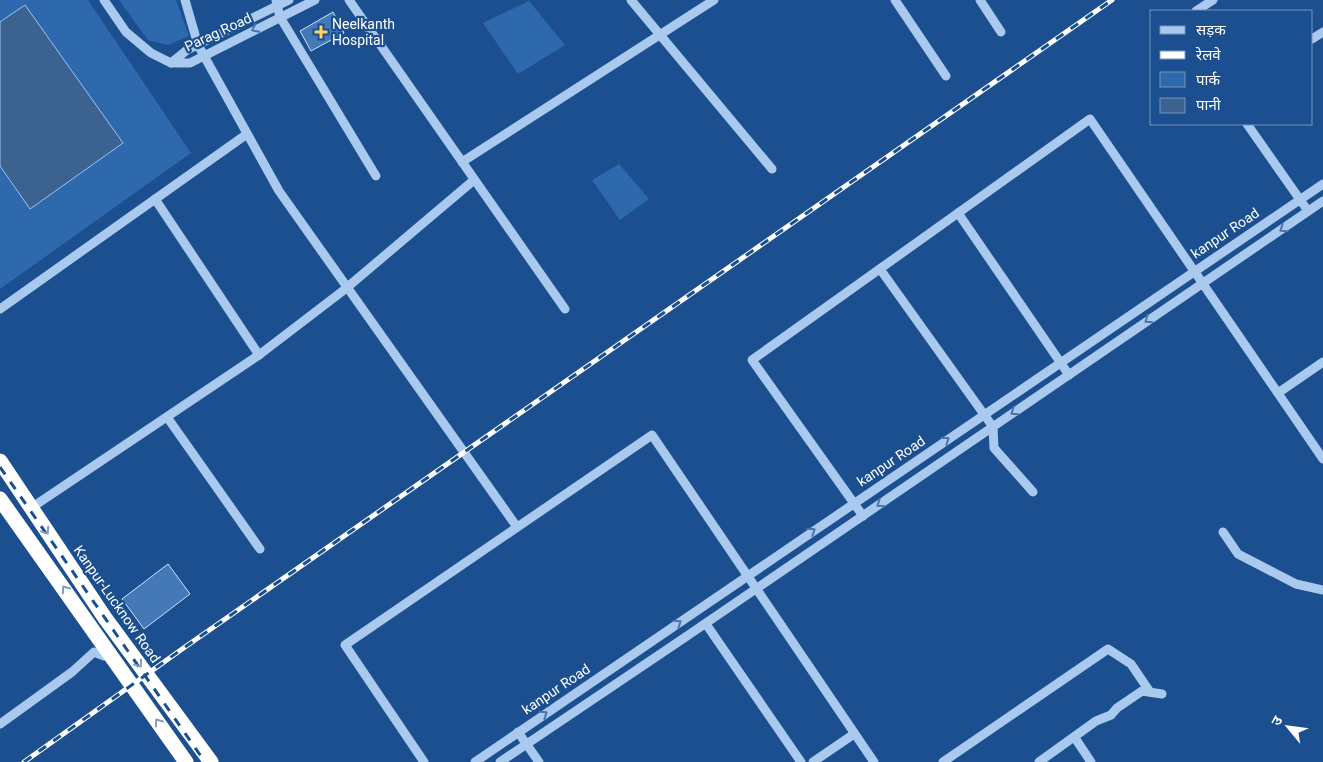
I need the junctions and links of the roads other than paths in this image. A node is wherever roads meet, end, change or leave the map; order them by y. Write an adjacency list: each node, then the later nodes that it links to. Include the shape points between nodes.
1 (104, 0): 18 (street, via 126,32 151,53)
2 (185, 0): 16 (street)
3 (289, 0): 11 (street, Parag Road)
4 (315, 0): 13 (street, Parag Road)
5 (349, 0): 22 (street)
6 (630, 0): 15 (street)
7 (714, 0): 15 (street)
8 (895, 0): 19 (street)
9 (980, 0): 14 (street)
10 (1212, 0): 12 (street)
11 (277, 3): 13 (street); 16 (street, Parag Road)
12 (1197, 10)
13 (280, 17): 17 (street, Parag Road, one-way to 17); 24 (street)
14 (1001, 32)
15 (660, 35): 22 (street); 23 (street)
16 (198, 45): 17 (street); 18 (street, Parag Road)
17 (203, 56): 18 (street, Parag Road, via 190,63); 21 (street)
18 (171, 63)
19 (946, 76)
20 (1248, 125): 28 (street)
21 (247, 134): 27 (street); 35 (street, via 279,190)
22 (462, 162): 25 (street)
23 (772, 168)
24 (376, 176)
25 (474, 180): 35 (street); 37 (street)
26 (1323, 184): 28 (street, kanpur Road)
27 (154, 199): 36 (street); 38 (street)
28 (1300, 199): 30 (street); 33 (street, kanpur Road)
29 (1323, 201): 30 (street)
30 (1308, 211): 34 (street, one-way to 34)
31 (958, 213): 32 (street); 33 (street, via 1090,119); 39 (street)
32 (880, 269): 43 (street); 50 (street, via 752,360)
33 (1194, 270): 34 (street); 39 (street, kanpur Road)
34 (1202, 283): 41 (street, one-way to 41); 42 (street)
35 (347, 286): 38 (street); 53 (street)
36 (0, 309)
37 (565, 309)
38 (259, 355): 44 (street)
39 (1060, 362): 41 (street); 43 (street, kanpur Road)
40 (1323, 362): 42 (street)
41 (1069, 375): 45 (street, one-way to 45)
42 (1278, 393): 46 (street)
43 (984, 414): 45 (street); 50 (street, kanpur Road, one-way to 43)
44 (167, 417): 51 (street); 55 (street)
45 (993, 427): 48 (street, via 994,448); 52 (street, one-way to 52)
46 (1323, 459)
47 (0, 461): 51 (highway, Kanpur-Lucknow Road)
48 (1032, 492)
49 (0, 499): 60 (highway, one-way to 49)
50 (854, 503): 52 (street); 56 (street, kanpur Road, one-way to 50)
51 (31, 508): 70 (highway, Kanpur-Lucknow Road, one-way to 70)
52 (862, 516): 57 (street)
53 (517, 527): 56 (street, via 652,435); 71 (street, via 345,645)
54 (1224, 532): 58 (street, via 1238,554 1296,584)
55 (260, 549)
56 (747, 576): 57 (street); 64 (street, kanpur Road, one-way to 56)
57 (756, 589): 59 (street); 65 (street)
58 (1323, 590)
59 (706, 624): 67 (street); 75 (street)
60 (110, 654): 63 (street, via 104,656 94,652); 69 (highway, one-way to 60)
61 (1150, 692): 62 (street); 66 (street, via 1142,691); 68 (street, via 1131,664 1108,649)
62 (1162, 694)
63 (0, 724)
64 (518, 732): 67 (street); 72 (street, kanpur Road)
65 (854, 734): 76 (street); 77 (street)
66 (1075, 738): 78 (street); 79 (street)
67 (526, 744): 73 (street); 74 (street)
68 (945, 761)
69 (186, 762)
70 (211, 762)
71 (424, 762)
72 (475, 762)
73 (500, 762)
74 (538, 762)
75 (801, 762)
76 (813, 762)
77 (874, 762)
78 (1038, 762)
79 (1091, 762)

